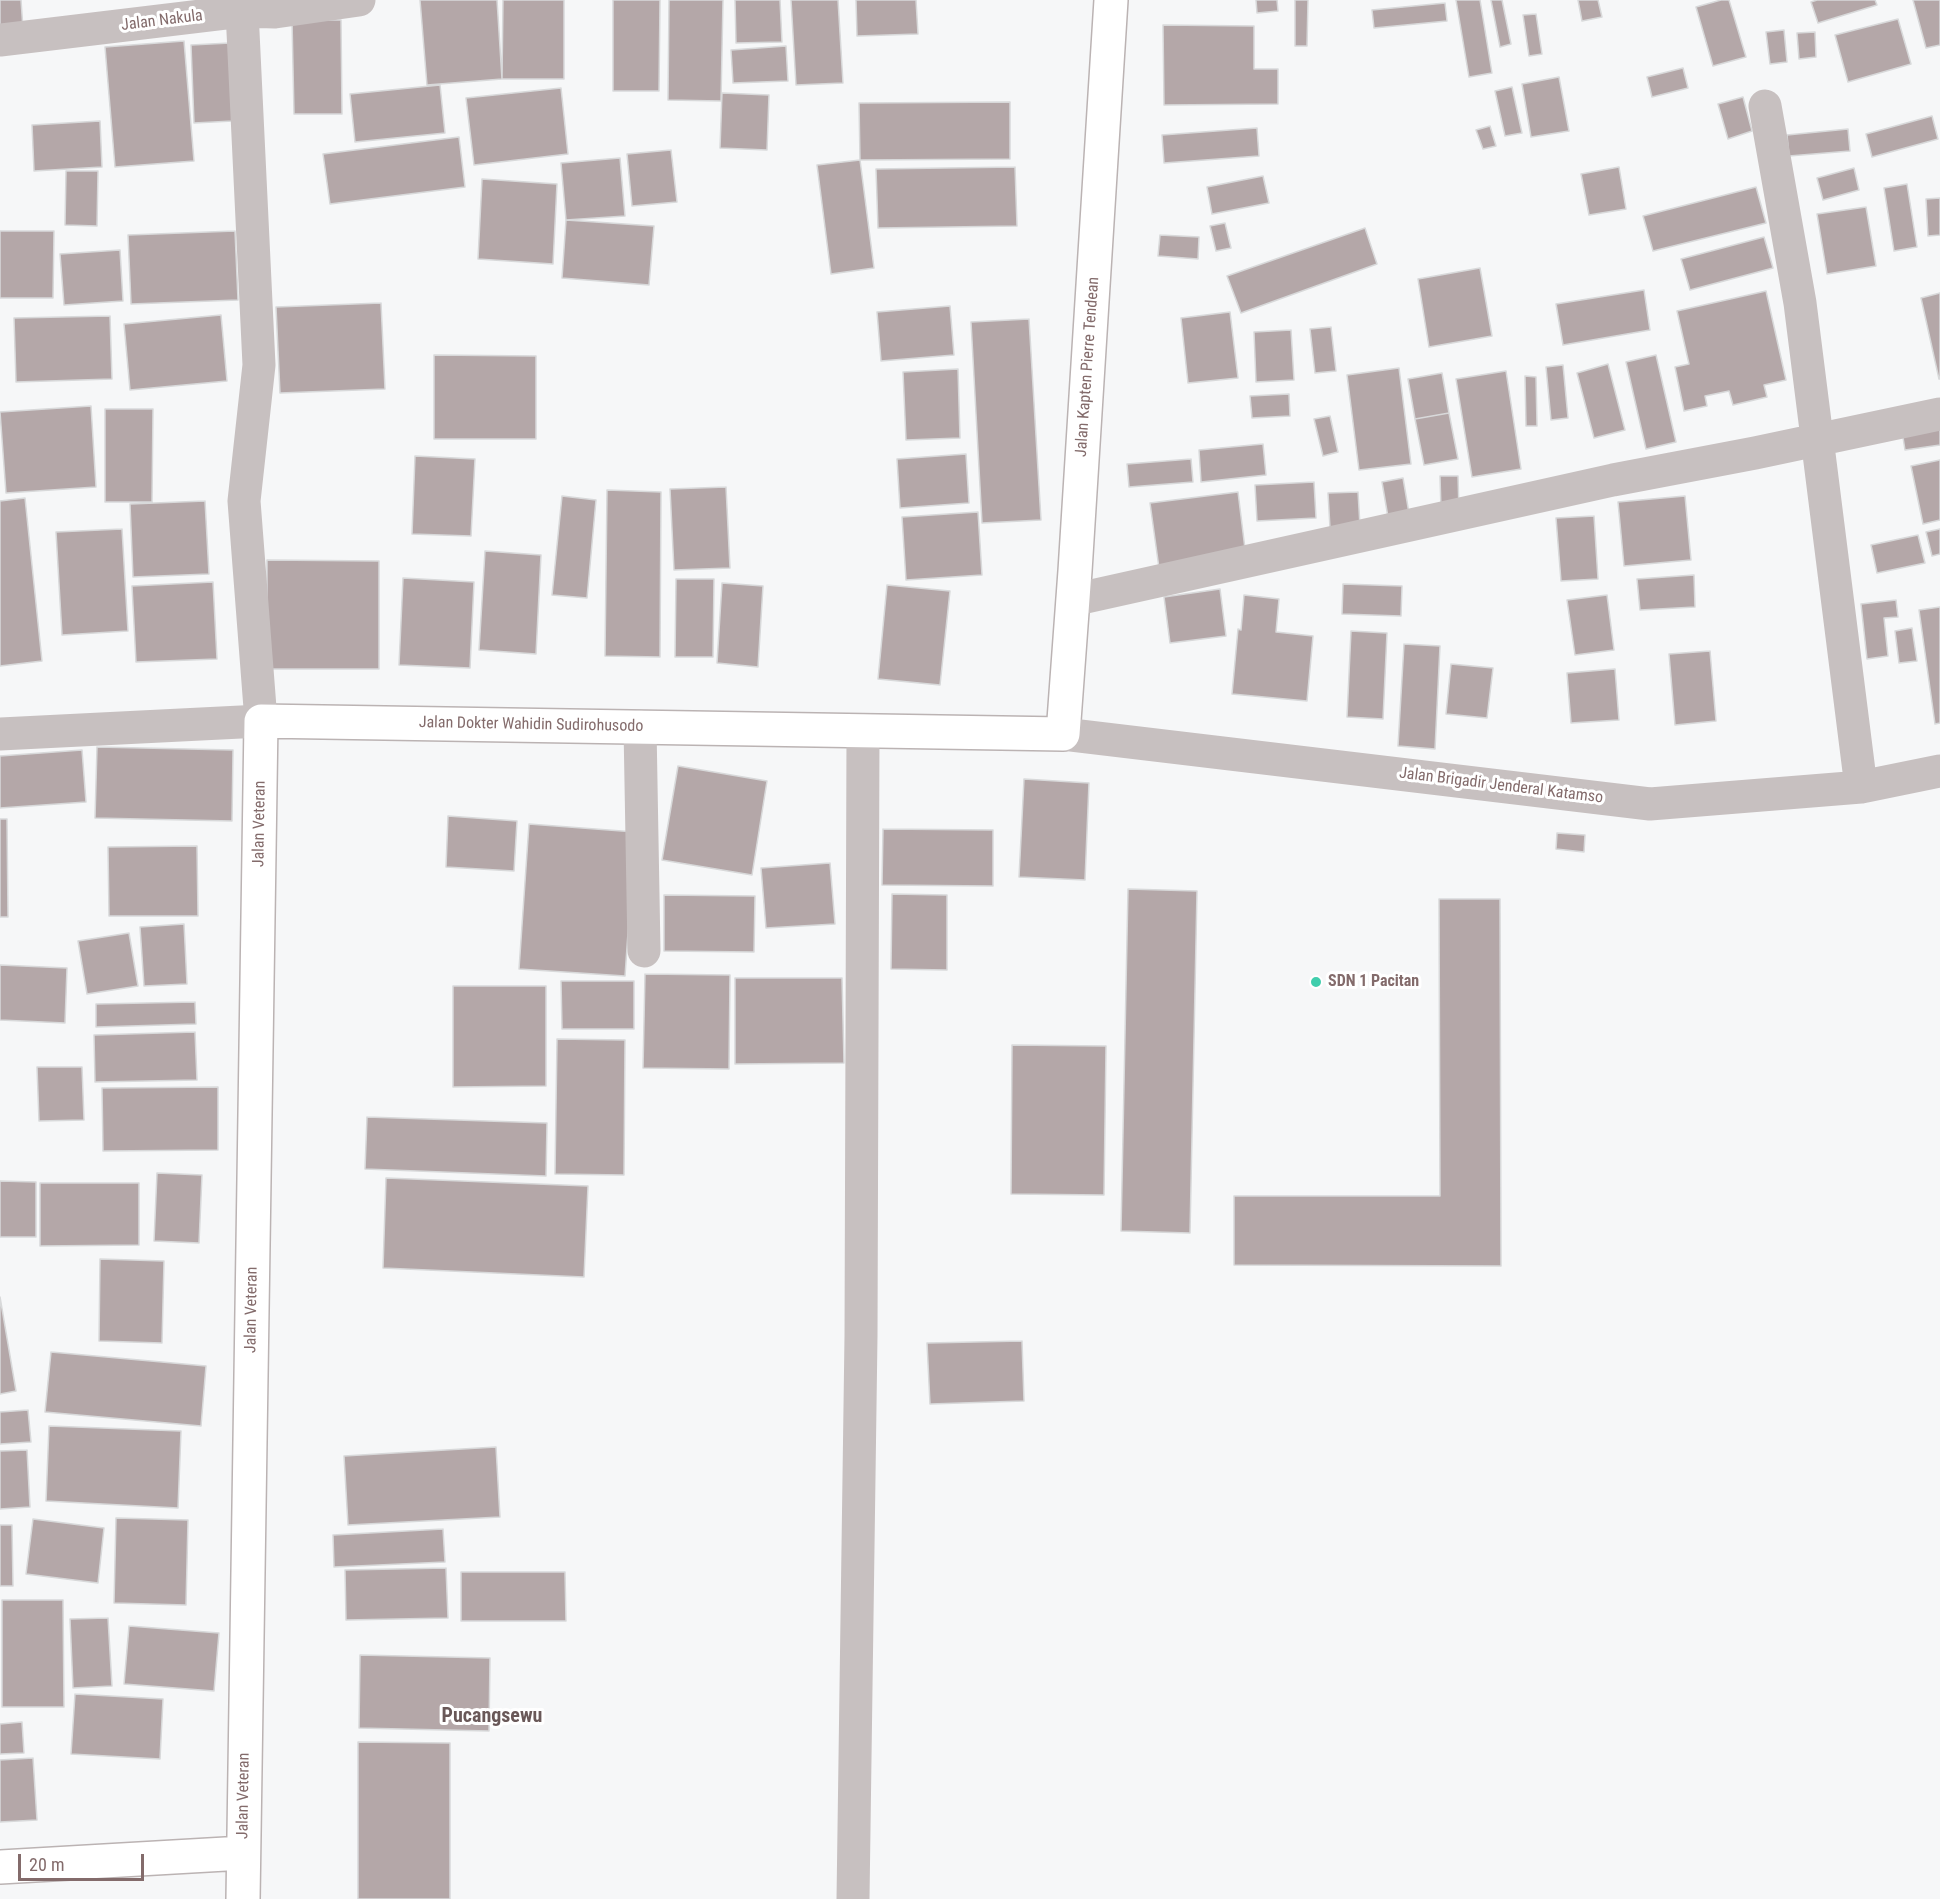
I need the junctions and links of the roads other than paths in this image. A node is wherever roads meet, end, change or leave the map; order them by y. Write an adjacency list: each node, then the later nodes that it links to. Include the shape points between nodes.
1 (359, 0): 3 (street, Jalan Nakula)
2 (1111, 0): 9 (main road, Jalan Kapten Pierre Tendean)
3 (275, 6): 4 (street, Jalan Nakula)
4 (242, 11): 5 (street, Jalan Nakula); 10 (street, via 259,365 244,501)
5 (0, 40)
6 (1765, 106): 8 (street, via 1800,303)
7 (1940, 414): 8 (street)
8 (1818, 440): 9 (street, via 1613,480); 16 (street)
9 (1073, 600): 14 (main road, Jalan Kapten Pierre Tendean)
10 (261, 721): 11 (main road, Jalan Dokter Wahidin Sudirohusodo); 13 (street, Jalan Dokter Wahidin Sudirohusodo); 18 (main road, Jalan Veteran)
11 (640, 727): 12 (main road, Jalan Dokter Wahidin Sudirohusodo); 17 (street)
12 (863, 731): 14 (main road, Jalan Dokter Wahidin Sudirohusodo); 21 (street, via 861,1336)
13 (0, 734)
14 (1063, 734): 16 (street, Jalan Brigadir Jenderal Katamso, via 1650,804)
15 (1940, 771): 16 (street, Jalan Brigadir Jenderal Katamso)
16 (1861, 788)
17 (644, 951)
18 (243, 1853): 19 (main road); 20 (main road, Jalan Veteran)
19 (0, 1867)
20 (243, 1899)
21 (853, 1899)

